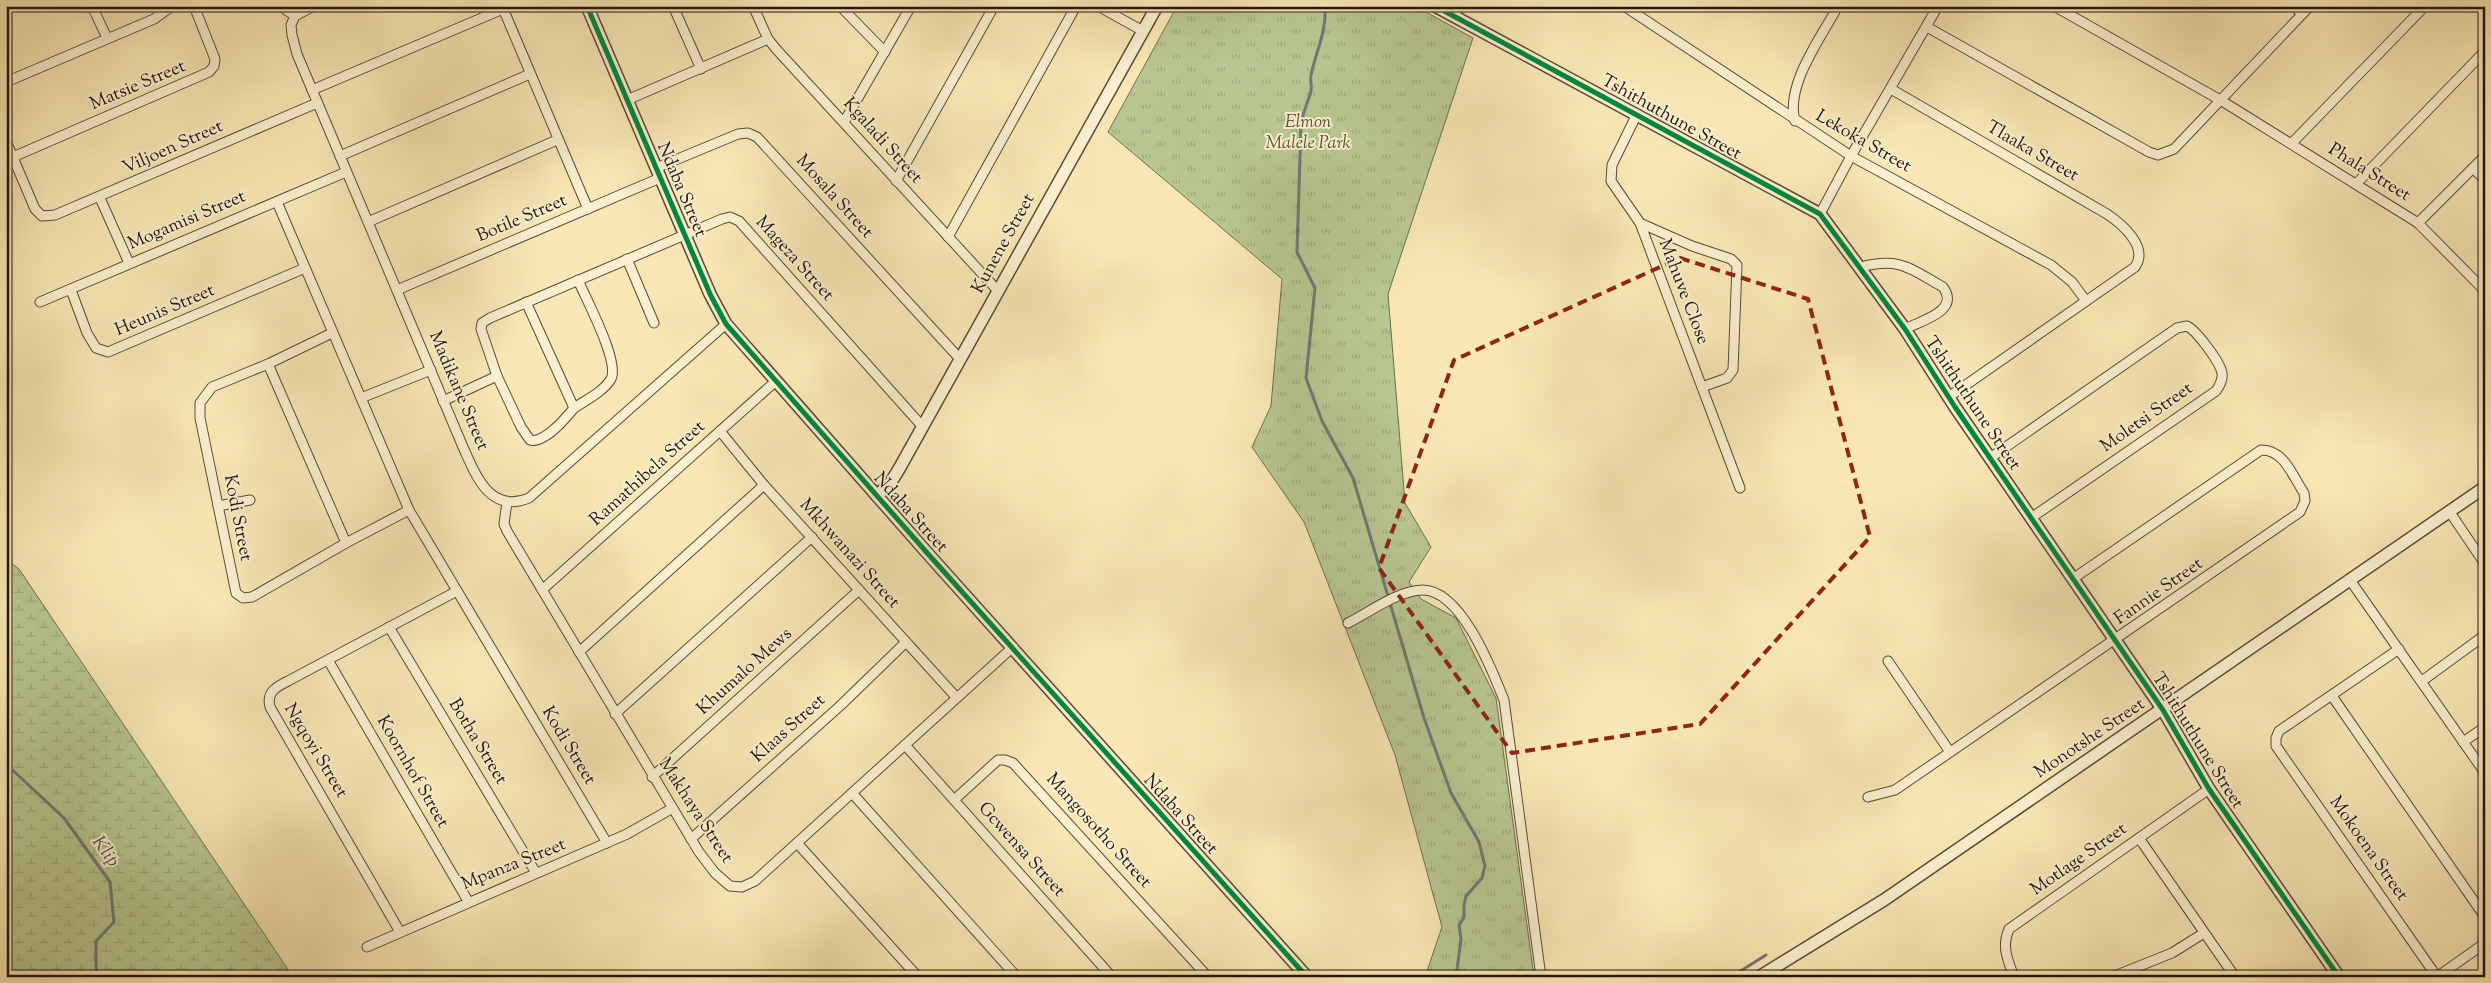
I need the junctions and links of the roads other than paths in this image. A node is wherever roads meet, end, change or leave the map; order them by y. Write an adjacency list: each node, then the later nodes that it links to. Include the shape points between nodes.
1 (92, 6): 29 (street)
2 (172, 6): 29 (street, via 154,19)
3 (194, 6): 50 (street, Matsie Street, via 215,60 209,72)
4 (280, 6): 26 (street)
5 (314, 6): 26 (street)
6 (587, 6): 38 (street, Ndaba Street)
7 (674, 6): 33 (street)
8 (753, 6): 30 (street, Kgaladi Street)
9 (840, 6): 32 (street)
10 (911, 6): 32 (street)
11 (994, 6): 55 (street)
12 (1076, 6): 65 (street)
13 (1098, 6): 28 (street)
14 (1157, 6): 28 (street, Kunene Street)
15 (1436, 6): 24 (street, Tshithuthune Street)
16 (1624, 6): 42 (street, Lekoka Street)
17 (1838, 6): 42 (street, via 1798,81 1793,103)
18 (1938, 6): 27 (street)
19 (2054, 6): 39 (street, Phala Street)
20 (2294, 6): 25 (street)
21 (2310, 6): 25 (street)
22 (2425, 6): 46 (street)
23 (502, 8): 34 (street); 37 (street)
24 (1457, 11): 41 (street, Tshithuthune Street)
25 (2302, 14): 39 (street)
26 (295, 16): 37 (street, Madikane Street, via 292,35)
27 (1927, 27): 36 (street); 39 (street, via 2158,155 2174,149)
28 (1143, 31): 73 (street, Kunene Street)
29 (107, 38): 35 (street)
30 (768, 39): 33 (street); 43 (street, Kgaladi Street)
31 (2485, 51): 56 (street)
32 (885, 52): 43 (street)
33 (701, 69): 38 (street)
34 (530, 74): 44 (street); 47 (street)
35 (6, 82)
36 (1891, 89): 48 (street); 75 (street, Tlaaka Street, via 2107,214 2124,228 2139,249 2140,258 2135,267)
37 (312, 90): 40 (street, Madikane Street)
38 (627, 100): 53 (street, Ndaba Street)
39 (2222, 101): 46 (street, Phala Street)
40 (317, 104): 47 (street, Madikane Street); 57 (street, Viljoen Street)
41 (1637, 114): 60 (street, Tshithuthune Street); 62 (street, Mahuve Close, via 1612,165 1610,177 1614,188)
42 (1795, 121): 48 (street, Lekoka Street)
43 (844, 122): 55 (street, Kgaladi Street)
44 (557, 140): 59 (street); 61 (street)
45 (6, 141): 50 (street)
46 (2292, 143): 56 (street, Phala Street)
47 (340, 156): 52 (street, Madikane Street)
48 (1851, 156): 60 (street); 75 (street, Lekoka Street, via 2051,265 2072,282)
49 (2485, 156): 51 (street)
50 (13, 157): 57 (street, Viljoen Street, via 35,209 41,215 55,215)
51 (2473, 168): 54 (street); 63 (street)
52 (346, 172): 58 (street, Mogamisi Street); 61 (street, Madikane Street)
53 (658, 173): 59 (street, Botile Street); 64 (street, Ndaba Street); 82 (street, Mosala Street, via 738,134 748,133 757,137)
54 (2485, 180)
55 (896, 181): 65 (street, Kgaladi Street)
56 (2356, 184): 63 (street, Phala Street)
57 (100, 198): 67 (street)
58 (277, 202): 67 (street, Mogamisi Street); 68 (street, Kodi Street)
59 (588, 209): 72 (street, Botile Street)
60 (1820, 214): 69 (street, Tshithuthune Street)
61 (368, 222): 72 (street, Madikane Street)
62 (1640, 223): 87 (street, Mahuve Close); 87 (street, via 1728,258 1737,265 1733,370 1725,379)
63 (2418, 224): 74 (street, Phala Street)
64 (685, 235): 66 (street, Mageza Street); 79 (street, Ndaba Street); 92 (street, Mageza Street, via 722,219 730,217 739,221)
65 (948, 237): 73 (street, Kgaladi Street)
66 (627, 259): 70 (street, Mageza Street); 78 (street)
67 (129, 263): 71 (street, Mogamisi Street)
68 (305, 268): 71 (street, Heunis Street, via 108,352 96,348); 81 (street, Kodi Street)
69 (1860, 268): 80 (street, Tshithuthune Street); 80 (street, via 1895,262 1942,287 1948,303 1944,310)
70 (578, 280): 77 (street, Mageza Street); 91 (street, Mageza Street, via 613,369 604,386)
71 (70, 290): 76 (street, Mogamisi Street)
72 (398, 290): 84 (street, Madikane Street)
73 (998, 291): 82 (street, Kunene Street)
74 (2485, 291)
75 (2086, 301): 88 (street)
76 (40, 302)
77 (526, 302): 85 (street, Mageza Street, via 481,325); 91 (street)
78 (654, 323)
79 (726, 324): 86 (street, Ndaba Street); 100 (street, via 529,498)
80 (1905, 329): 88 (street, Tshithuthune Street)
81 (332, 333): 83 (street, Kodi Street); 89 (street, Kodi Street)
82 (960, 359): 92 (street, Kunene Street)
83 (268, 364): 101 (street, Kodi Street, via 212,387 200,403 200,418); 106 (street)
84 (431, 370): 89 (street); 90 (street, Madikane Street)
85 (497, 376): 90 (street); 91 (street, Mageza Street, via 530,440 536,441 546,435)
86 (776, 381): 93 (street, Ramathibela Street); 98 (street, Ndaba Street)
87 (1702, 387): 97 (street, Mahuve Close)
88 (1950, 396): 94 (street, Tshithuthune Street)
89 (361, 398): 102 (street, Kodi Street)
90 (444, 401): 100 (street, Madikane Street, via 477,476 490,494)
91 (574, 408)
92 (922, 426): 98 (street, Kunene Street, via 891,482)
93 (720, 431): 95 (street, Mkhwanazi Street); 110 (street, Ramathibela Street)
94 (1990, 458): 104 (street, Tshithuthune Street); 104 (street, Moletsi Street, via 2177,328 2187,326 2198,335 2222,371 2220,386)
95 (764, 485): 105 (street, Mkhwanazi Street); 120 (street)
96 (2485, 486): 103 (street, Monotshe Street)
97 (1740, 488)
98 (877, 496): 118 (street, Ndaba Street)
99 (250, 500): 101 (street)
100 (507, 502): 110 (street, Makhaya Street, via 505,527)
101 (218, 506): 106 (street, Kodi Street, via 235,591 243,598 252,597)
102 (409, 510): 106 (street, Kodi Street); 112 (street, Kodi Street)
103 (2449, 511): 107 (street); 109 (street, Monotshe Street)
104 (2031, 518): 108 (street, Tshithuthune Street)
105 (812, 537): 111 (street, Mkhwanazi Street); 127 (street)
106 (346, 542)
107 (2485, 564)
108 (2074, 578): 116 (street, Tshithuthune Street); 116 (street, Fannie Street, via 2262,450 2279,454 2304,493 2305,501 2300,512)
109 (2350, 580): 119 (street); 126 (street, Monotshe Street)
110 (542, 590): 120 (street, Makhaya Street)
111 (859, 590): 117 (street, Mkhwanazi Street); 133 (street, Khumalo Mews)
112 (457, 591): 114 (street, Ngqoyi Street); 142 (street, Kodi Street)
113 (1348, 623): 155 (street, via 1402,595 1422,590 1436,592 1471,629 1504,700)
114 (389, 627): 121 (street, Ngqoyi Street); 143 (street, Botha Street)
115 (2485, 634): 123 (street)
116 (2116, 640): 126 (street, Tshithuthune Street); 131 (street, Fannie Street)
117 (906, 642): 125 (street, Mkhwanazi Street); 140 (street, Klaas Street)
118 (1013, 647): 125 (street, Makhaya Street); 154 (street, Ndaba Street)
119 (2399, 649): 123 (street); 124 (street)
120 (578, 652): 127 (street, Makhaya Street)
121 (328, 660): 144 (street, Koornhof Street); 146 (street, Ngqoyi Street, via 274,689 269,696 269,704)
122 (1888, 661): 131 (street)
123 (2422, 681): 129 (street)
124 (2332, 696): 145 (street); 161 (street, Mokoena Street, via 2280,731 2276,746)
125 (956, 697): 130 (street, Makhaya Street)
126 (2163, 710): 134 (street, Tshithuthune Street); 156 (street, Monotshe Street, via 1884,900)
127 (615, 714): 133 (street, Makhaya Street)
128 (2485, 727): 129 (street)
129 (2463, 742): 132 (street)
130 (905, 745): 135 (street, Makhaya Street); 137 (street, Gcwensa Street)
131 (1950, 752): 136 (street, Fannie Street, via 1895,790)
132 (2485, 773)
133 (652, 777): 138 (street, Makhaya Street)
134 (2209, 789): 139 (street, Motlage Street); 160 (street, Tshithuthune Street)
135 (852, 792): 141 (street, Makhaya Street); 151 (street)
136 (1868, 797)
137 (954, 800): 152 (street, Gcwensa Street); 153 (street, Mangosotho Street, via 998,760 1013,763)
138 (671, 809): 140 (street, Makhaya Street); 142 (street, Mpanza Street, via 650,823)
139 (2139, 838): 147 (street); 157 (street, Motlage Street, via 2009,929 2005,952)
140 (691, 839): 141 (street, Makhaya Street, via 715,873 727,884 738,888 752,883)
141 (797, 842): 150 (street)
142 (607, 843): 143 (street, Mpanza Street)
143 (536, 874): 144 (street, Mpanza Street)
144 (468, 901): 146 (street, Mpanza Street)
145 (2485, 917)
146 (400, 932): 149 (street, Mpanza Street)
147 (2204, 933): 158 (street, via 2172,953); 159 (street)
148 (2485, 943): 161 (street)
149 (367, 947)
150 (918, 977)
151 (1017, 977)
152 (1112, 977)
153 (1208, 977)
154 (1307, 977)
155 (1541, 977)
156 (1759, 977)
157 (2014, 977)
158 (2112, 977)
159 (2235, 977)
160 (2339, 977)
161 (2437, 977)

